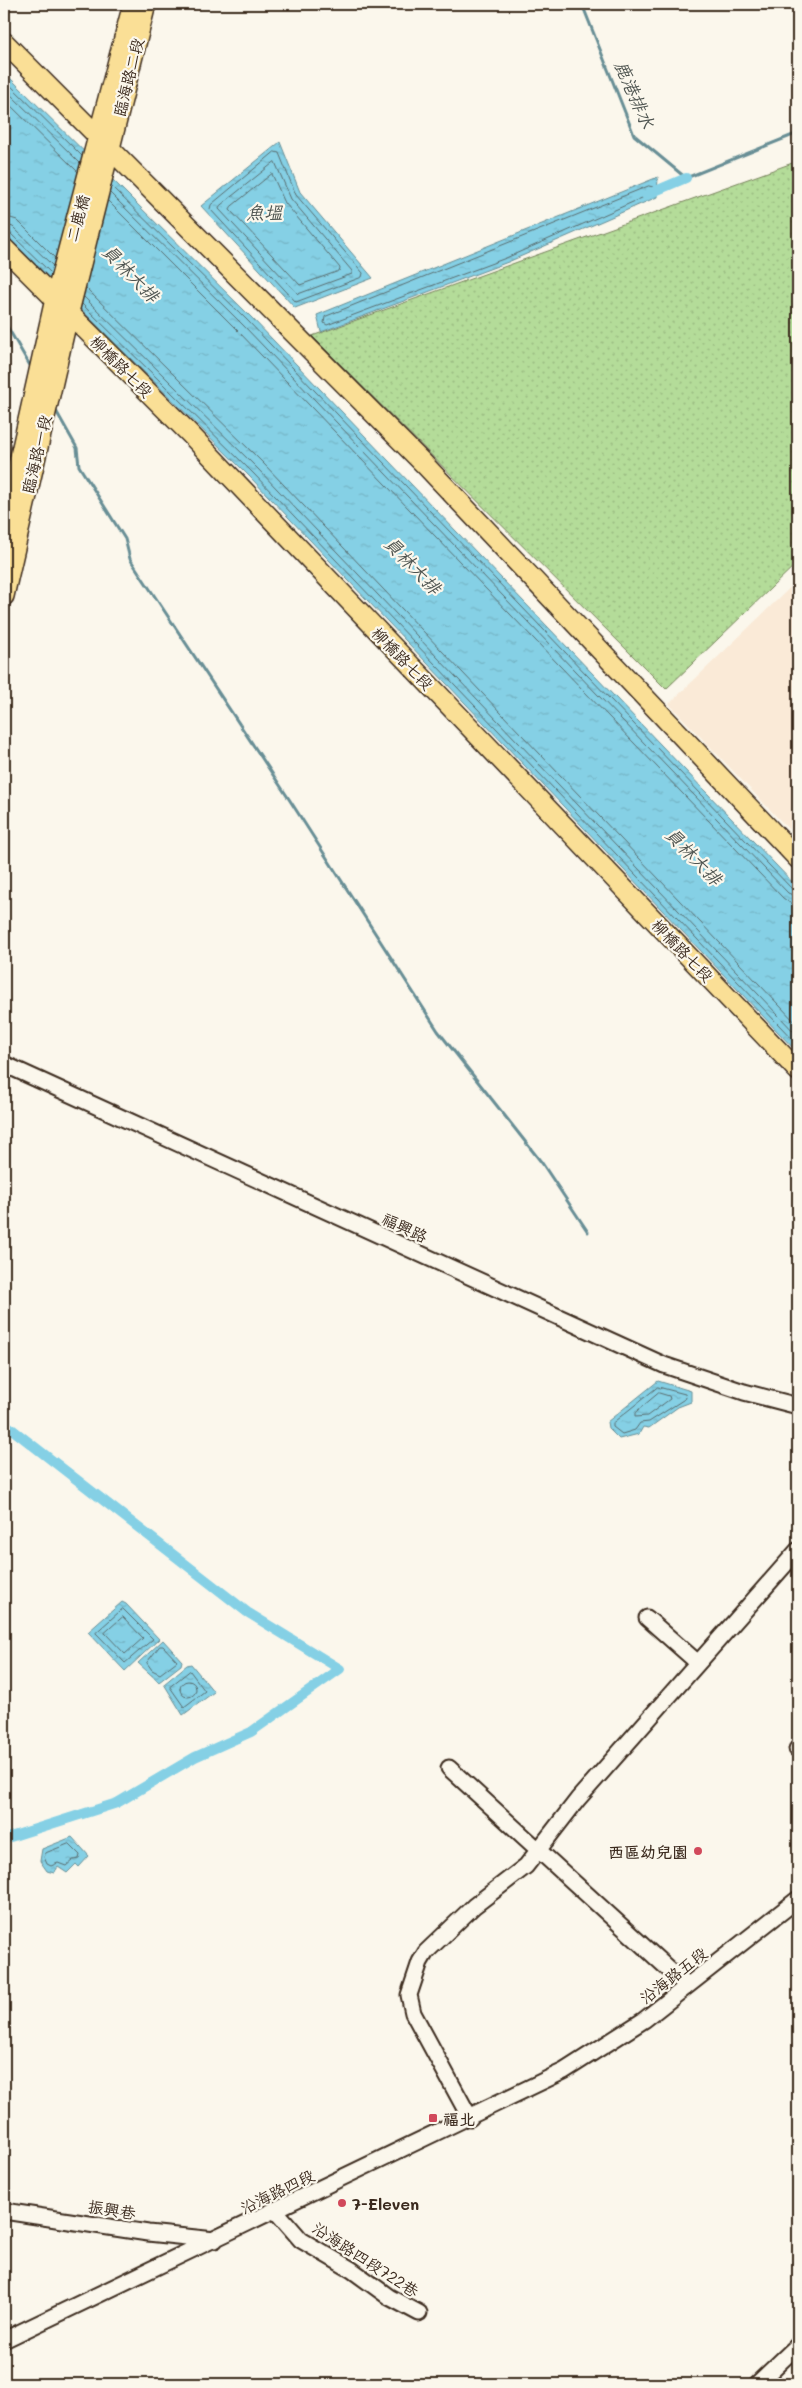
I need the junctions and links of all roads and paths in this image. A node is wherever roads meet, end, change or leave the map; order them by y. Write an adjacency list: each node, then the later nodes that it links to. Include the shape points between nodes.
1 (133, 4): 4 (main road, 臨海路二段)
2 (146, 4): 4 (main road, 臨海路二段)
3 (4, 42): 4 (main road)
4 (104, 144): 6 (main road, 二鹿橋); 9 (main road, via 424,464)
5 (4, 248): 6 (main road, 柳橋路七段)
6 (63, 301): 7 (main road, 臨海路一段); 8 (main road, 臨海路一段); 11 (main road, 柳橋路七段)
7 (4, 528)
8 (4, 596)
9 (798, 859)
10 (4, 1064): 12 (street, 福興路, via 664,1365)
11 (798, 1071)
12 (798, 1406)
13 (798, 1550): 15 (street)
14 (647, 1618): 15 (street)
15 (698, 1663): 17 (street, via 578,1799)
16 (448, 1768): 17 (street)
17 (539, 1851): 19 (street); 21 (street, via 526,1866 474,1906 426,1952 409,1995 413,2013)
18 (798, 1899): 19 (street, 沿海路五段)
19 (686, 1986): 20 (street, 沿海路五段, via 619,2038)
20 (564, 2072): 21 (street, 沿海路四段)
21 (470, 2118): 22 (street, 沿海路四段)
22 (276, 2210): 24 (street, 沿海路四段); 25 (street, 沿海路四段722巷, via 302,2240)
23 (4, 2211): 24 (street, 振興巷)
24 (215, 2240): 26 (street, 沿海路四段)
25 (419, 2313)
26 (4, 2340)
27 (798, 2345): 28 (street)
28 (758, 2384)

